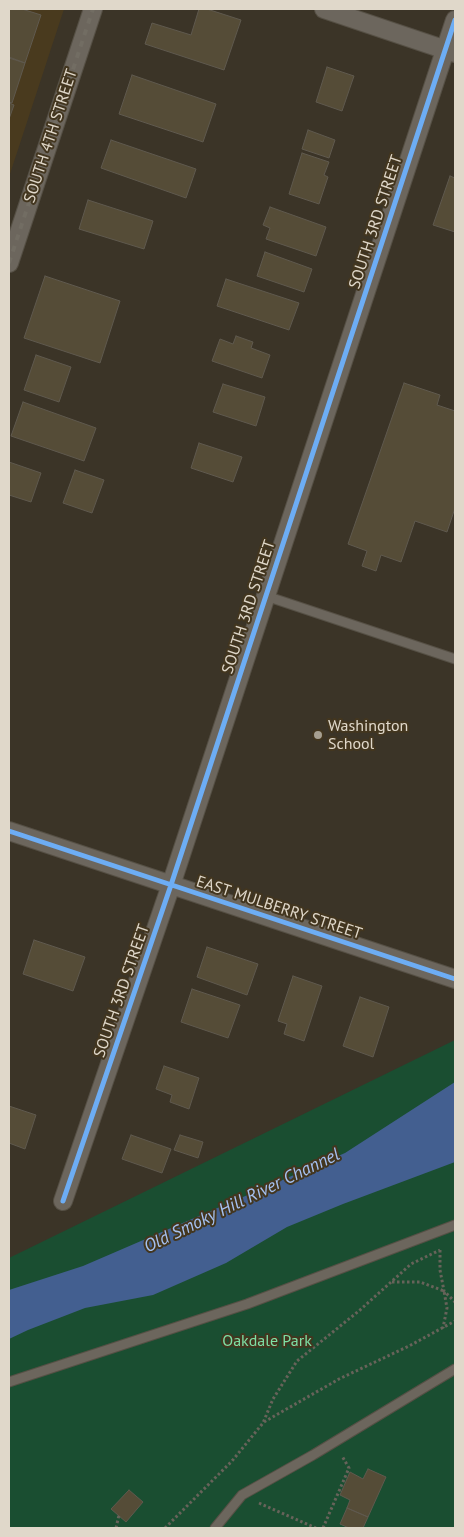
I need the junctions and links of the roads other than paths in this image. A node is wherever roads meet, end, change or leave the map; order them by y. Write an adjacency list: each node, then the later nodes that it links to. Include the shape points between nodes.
1 (93, 9): 5 (street, SOUTH 4TH STREET)
2 (324, 9): 4 (street)
3 (455, 20): 4 (street, SOUTH 3RD STREET)
4 (450, 52): 6 (street, SOUTH 3RD STREET)
5 (9, 263)
6 (266, 596): 7 (lane); 9 (street, SOUTH 3RD STREET)
7 (455, 659)
8 (9, 831): 9 (street, EAST MULBERRY STREET)
9 (171, 885): 10 (street, EAST MULBERRY STREET); 11 (street, SOUTH 3RD STREET)
10 (455, 979)
11 (63, 1201)
12 (455, 1225): 14 (lane, via 247,1304)
13 (455, 1369): 15 (lane, via 242,1495)
14 (9, 1382)
15 (215, 1528)

